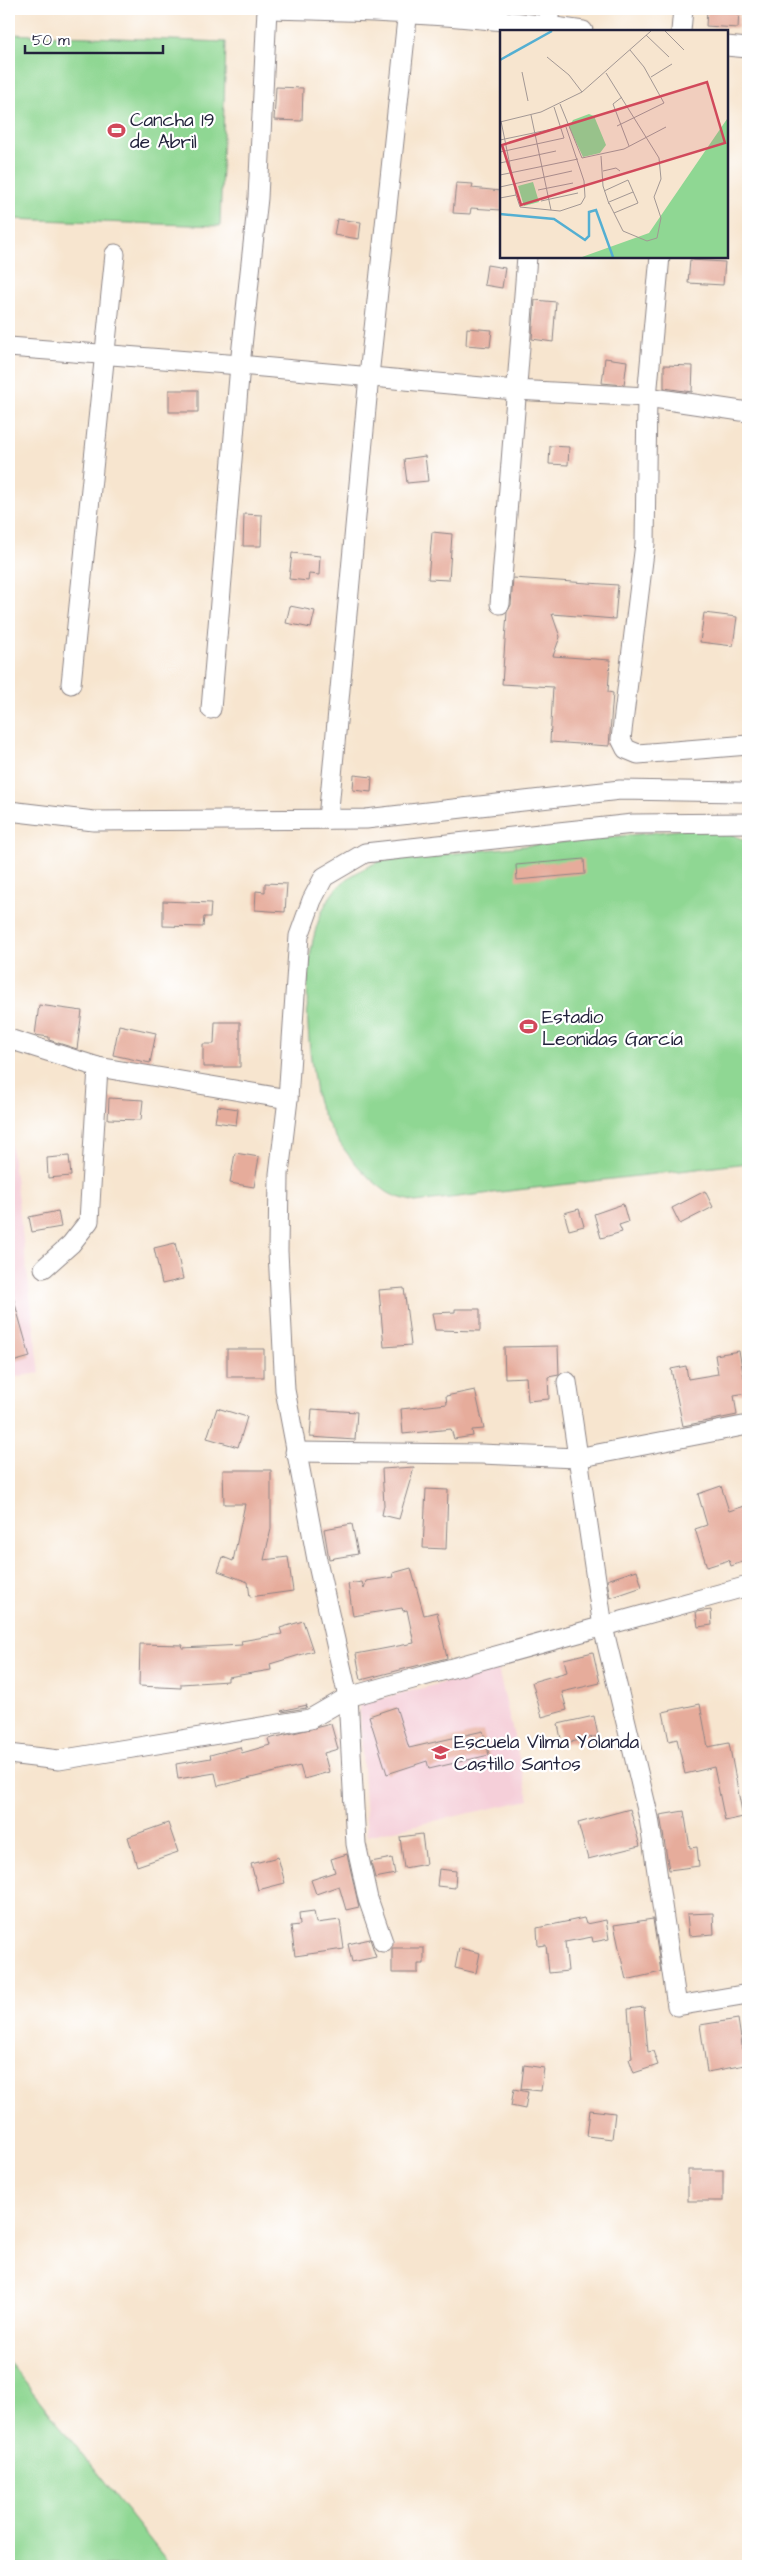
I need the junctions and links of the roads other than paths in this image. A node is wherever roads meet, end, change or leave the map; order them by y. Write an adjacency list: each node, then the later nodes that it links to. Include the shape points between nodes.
1 (683, 9): 5 (street)
2 (408, 12): 3 (street); 13 (street, via 267,9 258,198); 14 (street)
3 (548, 22): 4 (street)
4 (579, 30)
5 (680, 30)
6 (727, 46): 7 (street)
7 (748, 48)
8 (115, 254): 12 (street)
9 (527, 258): 15 (street)
10 (660, 258): 16 (street)
11 (9, 347): 12 (street)
12 (107, 354): 13 (street); 19 (street)
13 (240, 365): 14 (street); 20 (street)
14 (369, 376): 15 (street); 24 (street)
15 (515, 390): 16 (street); 18 (street)
16 (648, 397): 17 (street); 21 (street, via 646,544 621,739 626,749 638,754)
17 (748, 412)
18 (500, 604)
19 (71, 684)
20 (212, 709)
21 (748, 745)
22 (741, 792): 24 (street, via 620,790 366,819)
23 (9, 811): 24 (street, via 94,821)
24 (328, 819)
25 (748, 823): 28 (street, via 633,824 365,852 324,877 299,936)
26 (9, 1039): 27 (street)
27 (98, 1067): 28 (street); 29 (street, via 89,1221 71,1244)
28 (288, 1099): 32 (street, via 280,1174 278,1251 285,1390)
29 (44, 1268)
30 (567, 1382): 33 (street)
31 (748, 1425): 33 (street)
32 (295, 1452): 33 (street); 36 (street)
33 (577, 1458): 35 (street)
34 (748, 1586): 35 (street)
35 (603, 1627): 36 (street); 39 (street, via 649,1818 677,2006)
36 (348, 1697): 37 (street, via 310,1719 59,1760); 38 (street, via 356,1844 368,1899)
37 (9, 1754)
38 (383, 1942)
39 (748, 1994)

